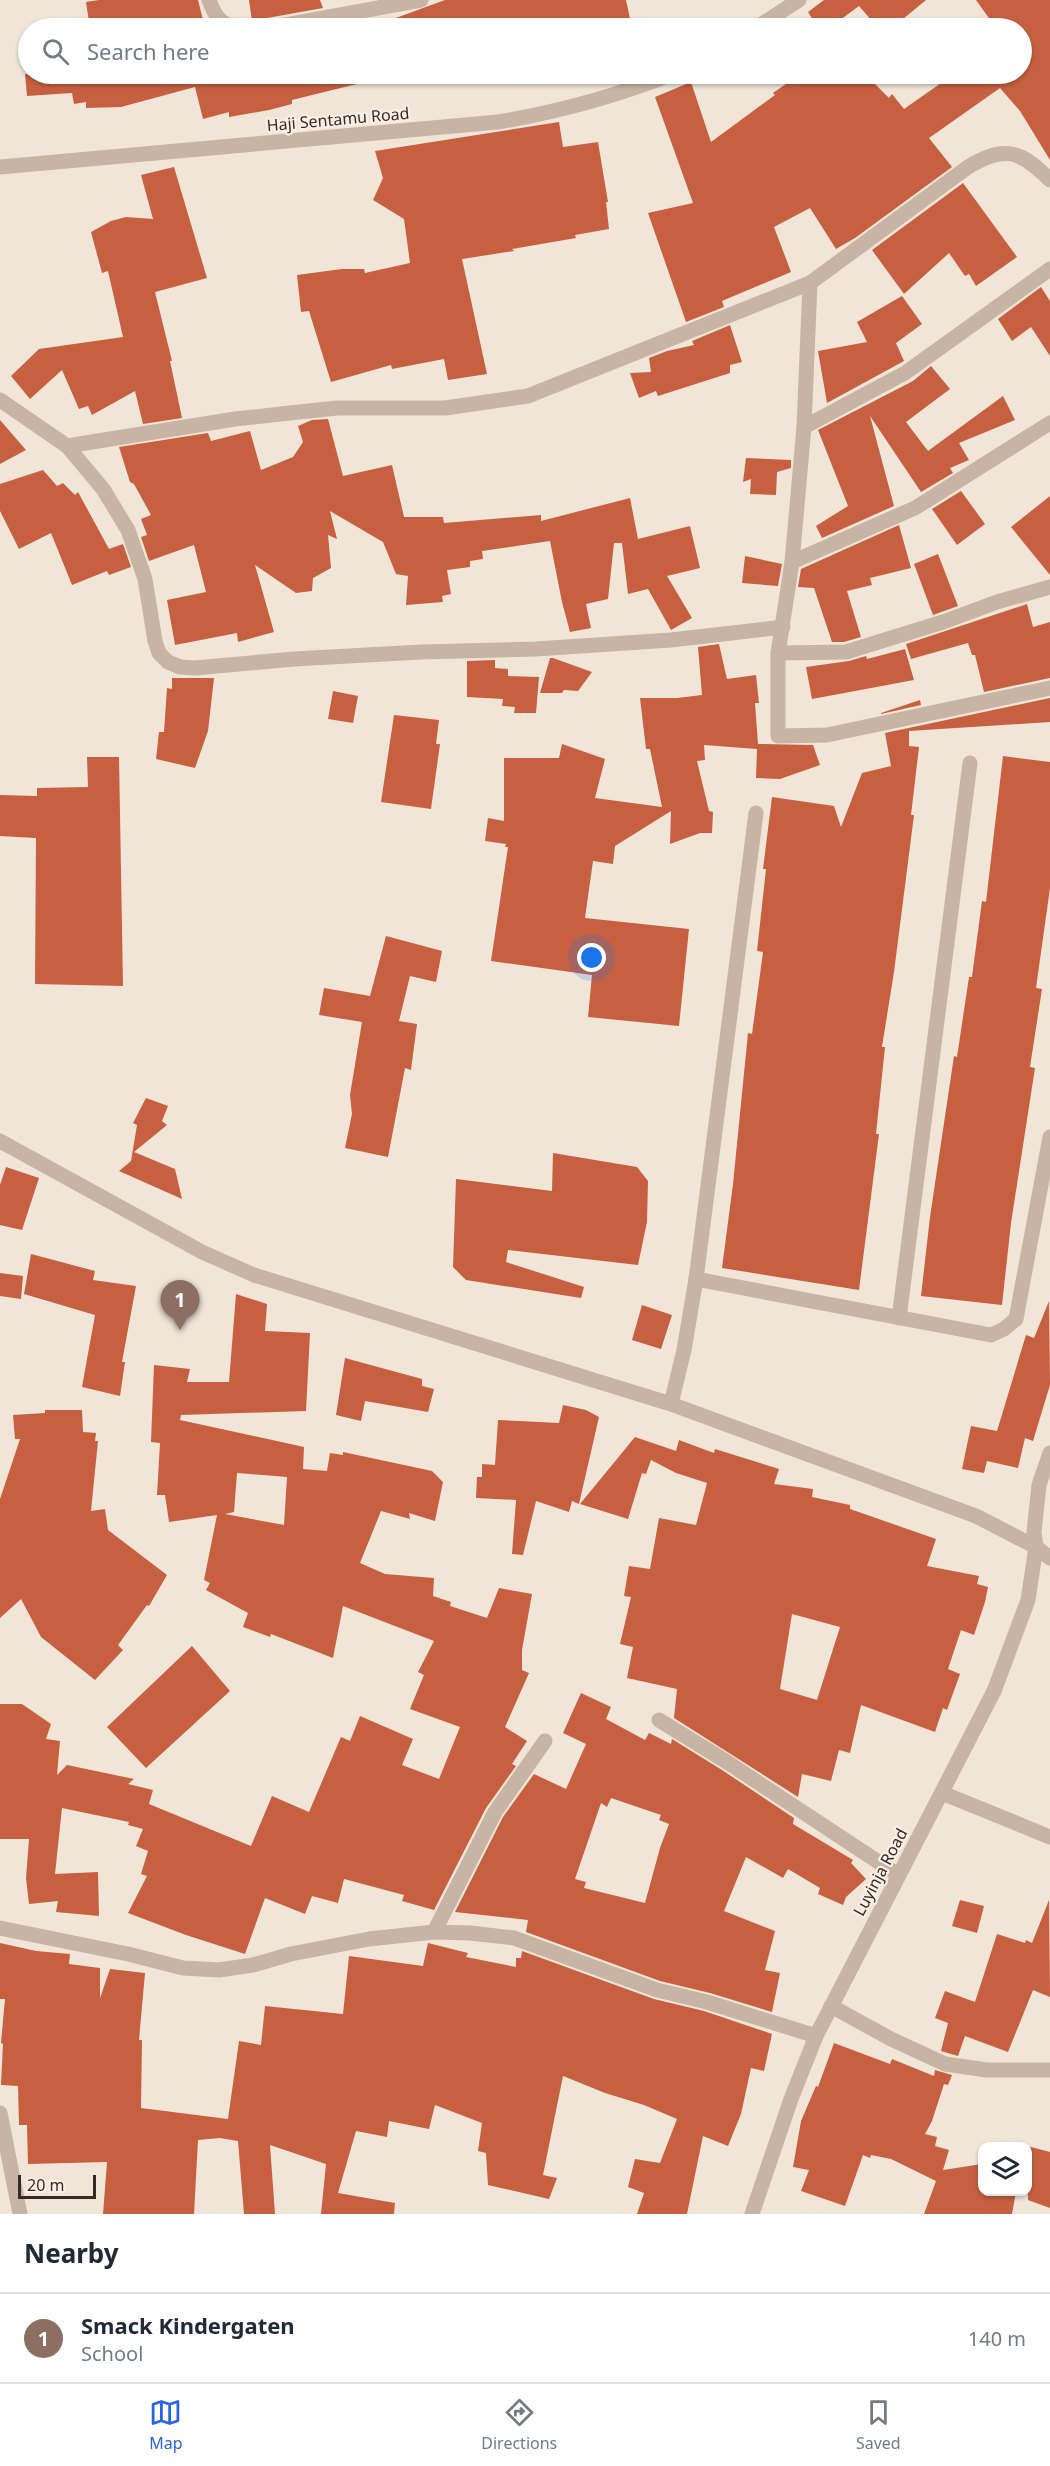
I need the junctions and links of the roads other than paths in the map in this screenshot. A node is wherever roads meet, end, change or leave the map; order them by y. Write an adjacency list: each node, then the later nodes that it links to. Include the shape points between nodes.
1 (209, 0): 4 (street)
2 (422, 0): 5 (street)
3 (799, 0): 6 (street)
4 (217, 18)
5 (324, 18)
6 (771, 18)
7 (644, 84): 8 (street, Haji Sentamu Road, via 556,112 498,122)
8 (0, 167)
9 (1050, 180): 11 (street, via 1022,158 1003,152 988,155)
10 (1050, 269): 14 (street, via 905,373)
11 (810, 283): 14 (street); 15 (street, via 528,396 445,408 299,412)
12 (0, 400): 15 (street)
13 (1050, 423): 16 (street, via 915,508)
14 (804, 427): 16 (street)
15 (67, 446): 18 (street, via 103,489 128,530 145,579 159,653 180,667 559,648)
16 (792, 562): 18 (street)
17 (1050, 587): 19 (street, via 846,652)
18 (783, 627): 19 (street)
19 (778, 653): 20 (street, via 778,736 827,735)
20 (1050, 688)
21 (970, 763): 26 (street)
22 (756, 813): 25 (street)
23 (1050, 1137): 26 (street, via 1016,1319 991,1335)
24 (0, 1141): 27 (street, via 202,1252 254,1275)
25 (696, 1279): 26 (street); 27 (street)
26 (899, 1318)
27 (671, 1404): 29 (street, via 976,1515)
28 (1050, 1453): 29 (street, Luyinja Road, via 1039,1485)
29 (1036, 1547): 30 (street); 33 (street, Luyinja Road, via 1028,1600 994,1691)
30 (1050, 1558)
31 (659, 1720): 35 (street)
32 (545, 1741): 37 (street, via 495,1812)
33 (942, 1793): 34 (street); 35 (street, Luyinja Road)
34 (1050, 1837)
35 (898, 1875): 38 (street, Luyinja Road)
36 (0, 1928): 37 (street, via 183,1968 219,1970 369,1939)
37 (434, 1932): 39 (street, via 514,1938 657,1990)
38 (831, 2006): 39 (street, Luyinja Road); 40 (street, via 945,2064 987,2070)
39 (816, 2036): 43 (street, Luyinja Road)
40 (1050, 2070)
41 (0, 2117): 42 (street)
42 (20, 2214)
43 (753, 2214)

